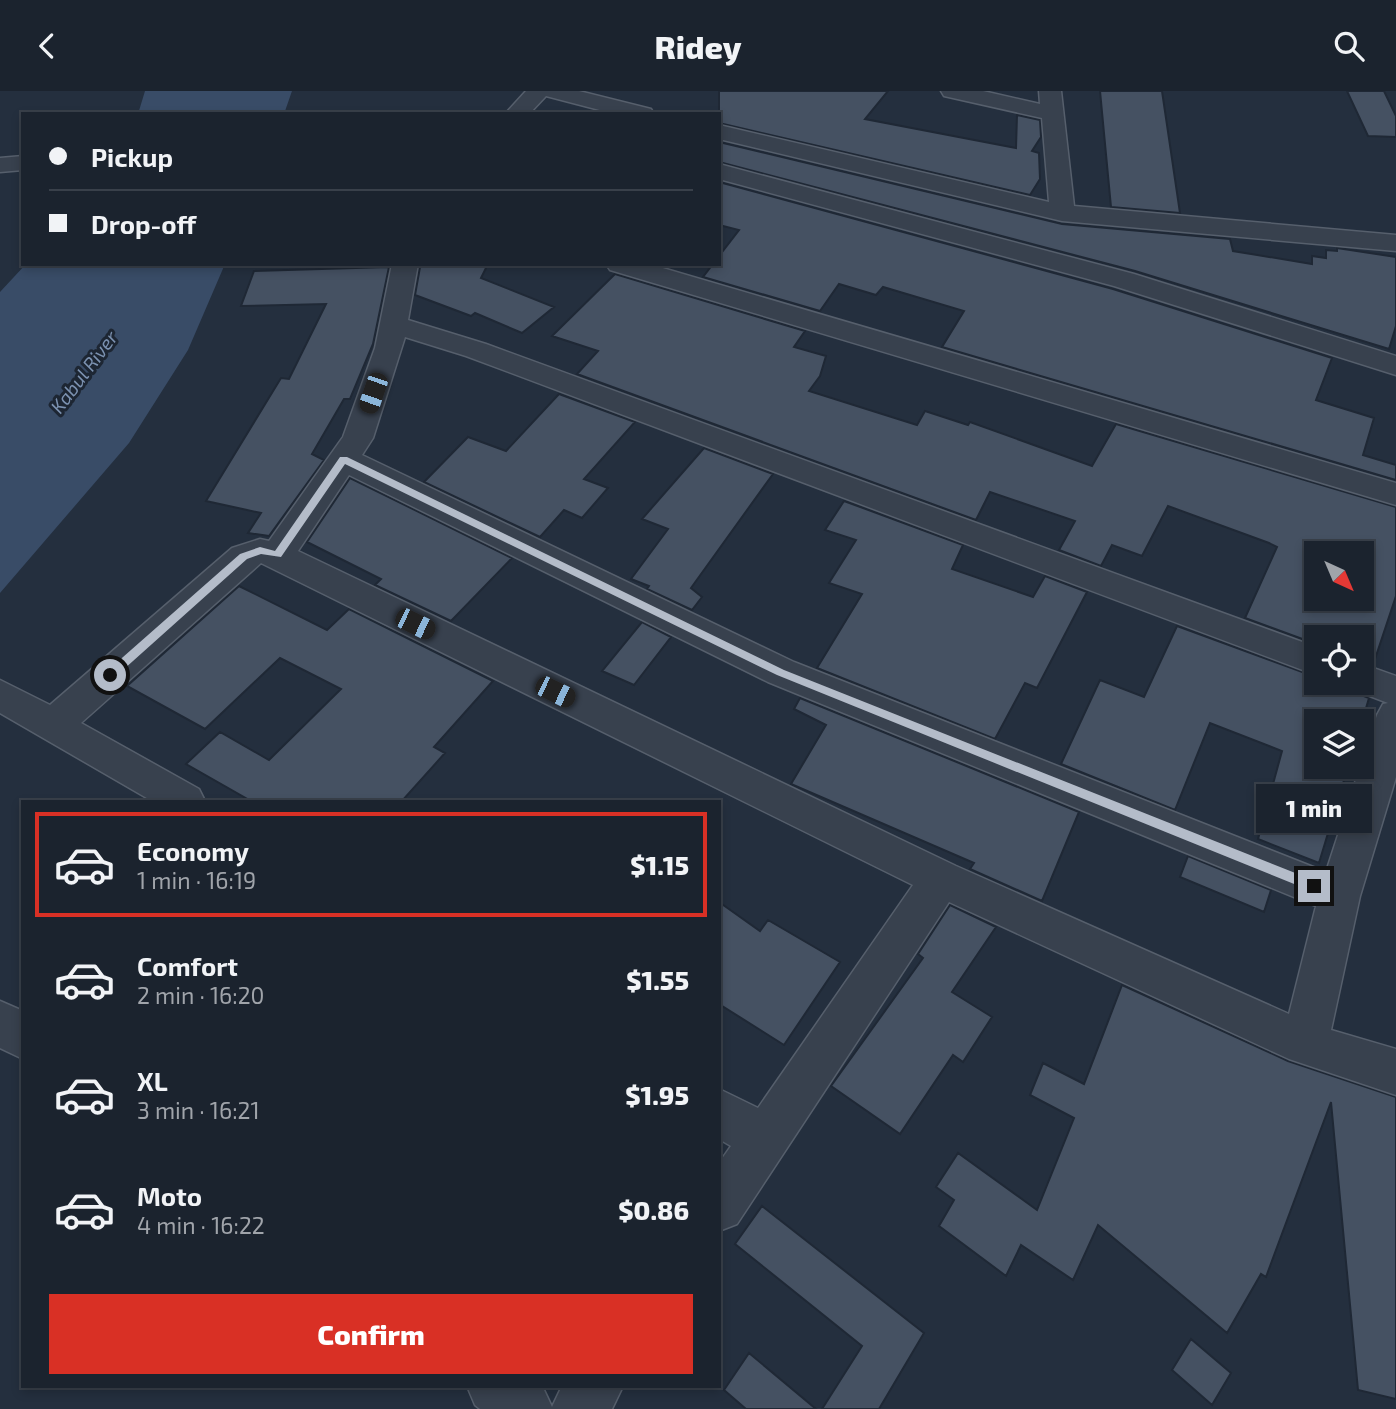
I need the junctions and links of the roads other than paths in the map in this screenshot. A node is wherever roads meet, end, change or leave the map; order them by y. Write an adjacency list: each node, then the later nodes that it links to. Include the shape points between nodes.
1 (539, 91): 5 (street)
2 (552, 91): 6 (street)
3 (952, 91): 4 (street)
4 (1050, 102): 11 (street)
5 (518, 112)
6 (635, 112)
7 (721, 132): 11 (street)
8 (21, 163): 9 (street)
9 (0, 165)
10 (721, 172): 16 (street, via 1124,280)
11 (1062, 213): 12 (street)
12 (1396, 243)
13 (405, 266): 15 (street)
14 (627, 266): 18 (street)
15 (392, 324): 17 (street, via 389,348 358,438); 20 (street, via 476,349)
16 (1396, 366)
17 (344, 459): 19 (street); 28 (street, via 781,673)
18 (1396, 495)
19 (277, 555): 25 (street, via 260,551 244,557); 27 (street)
20 (1304, 657)
21 (1374, 683): 22 (street)
22 (1396, 691)
23 (0, 695): 25 (street)
24 (1396, 715): 28 (street)
25 (53, 725): 26 (street)
26 (183, 800)
27 (941, 879): 31 (street); 34 (street)
28 (1339, 896): 31 (street)
29 (0, 1022): 30 (street)
30 (21, 1036)
31 (1305, 1044): 32 (street)
32 (1396, 1072)
33 (721, 1113): 34 (street)
34 (765, 1139): 35 (street)
35 (721, 1203)
36 (497, 1388): 38 (street)
37 (594, 1388): 39 (street)
38 (525, 1409)
39 (578, 1409)

